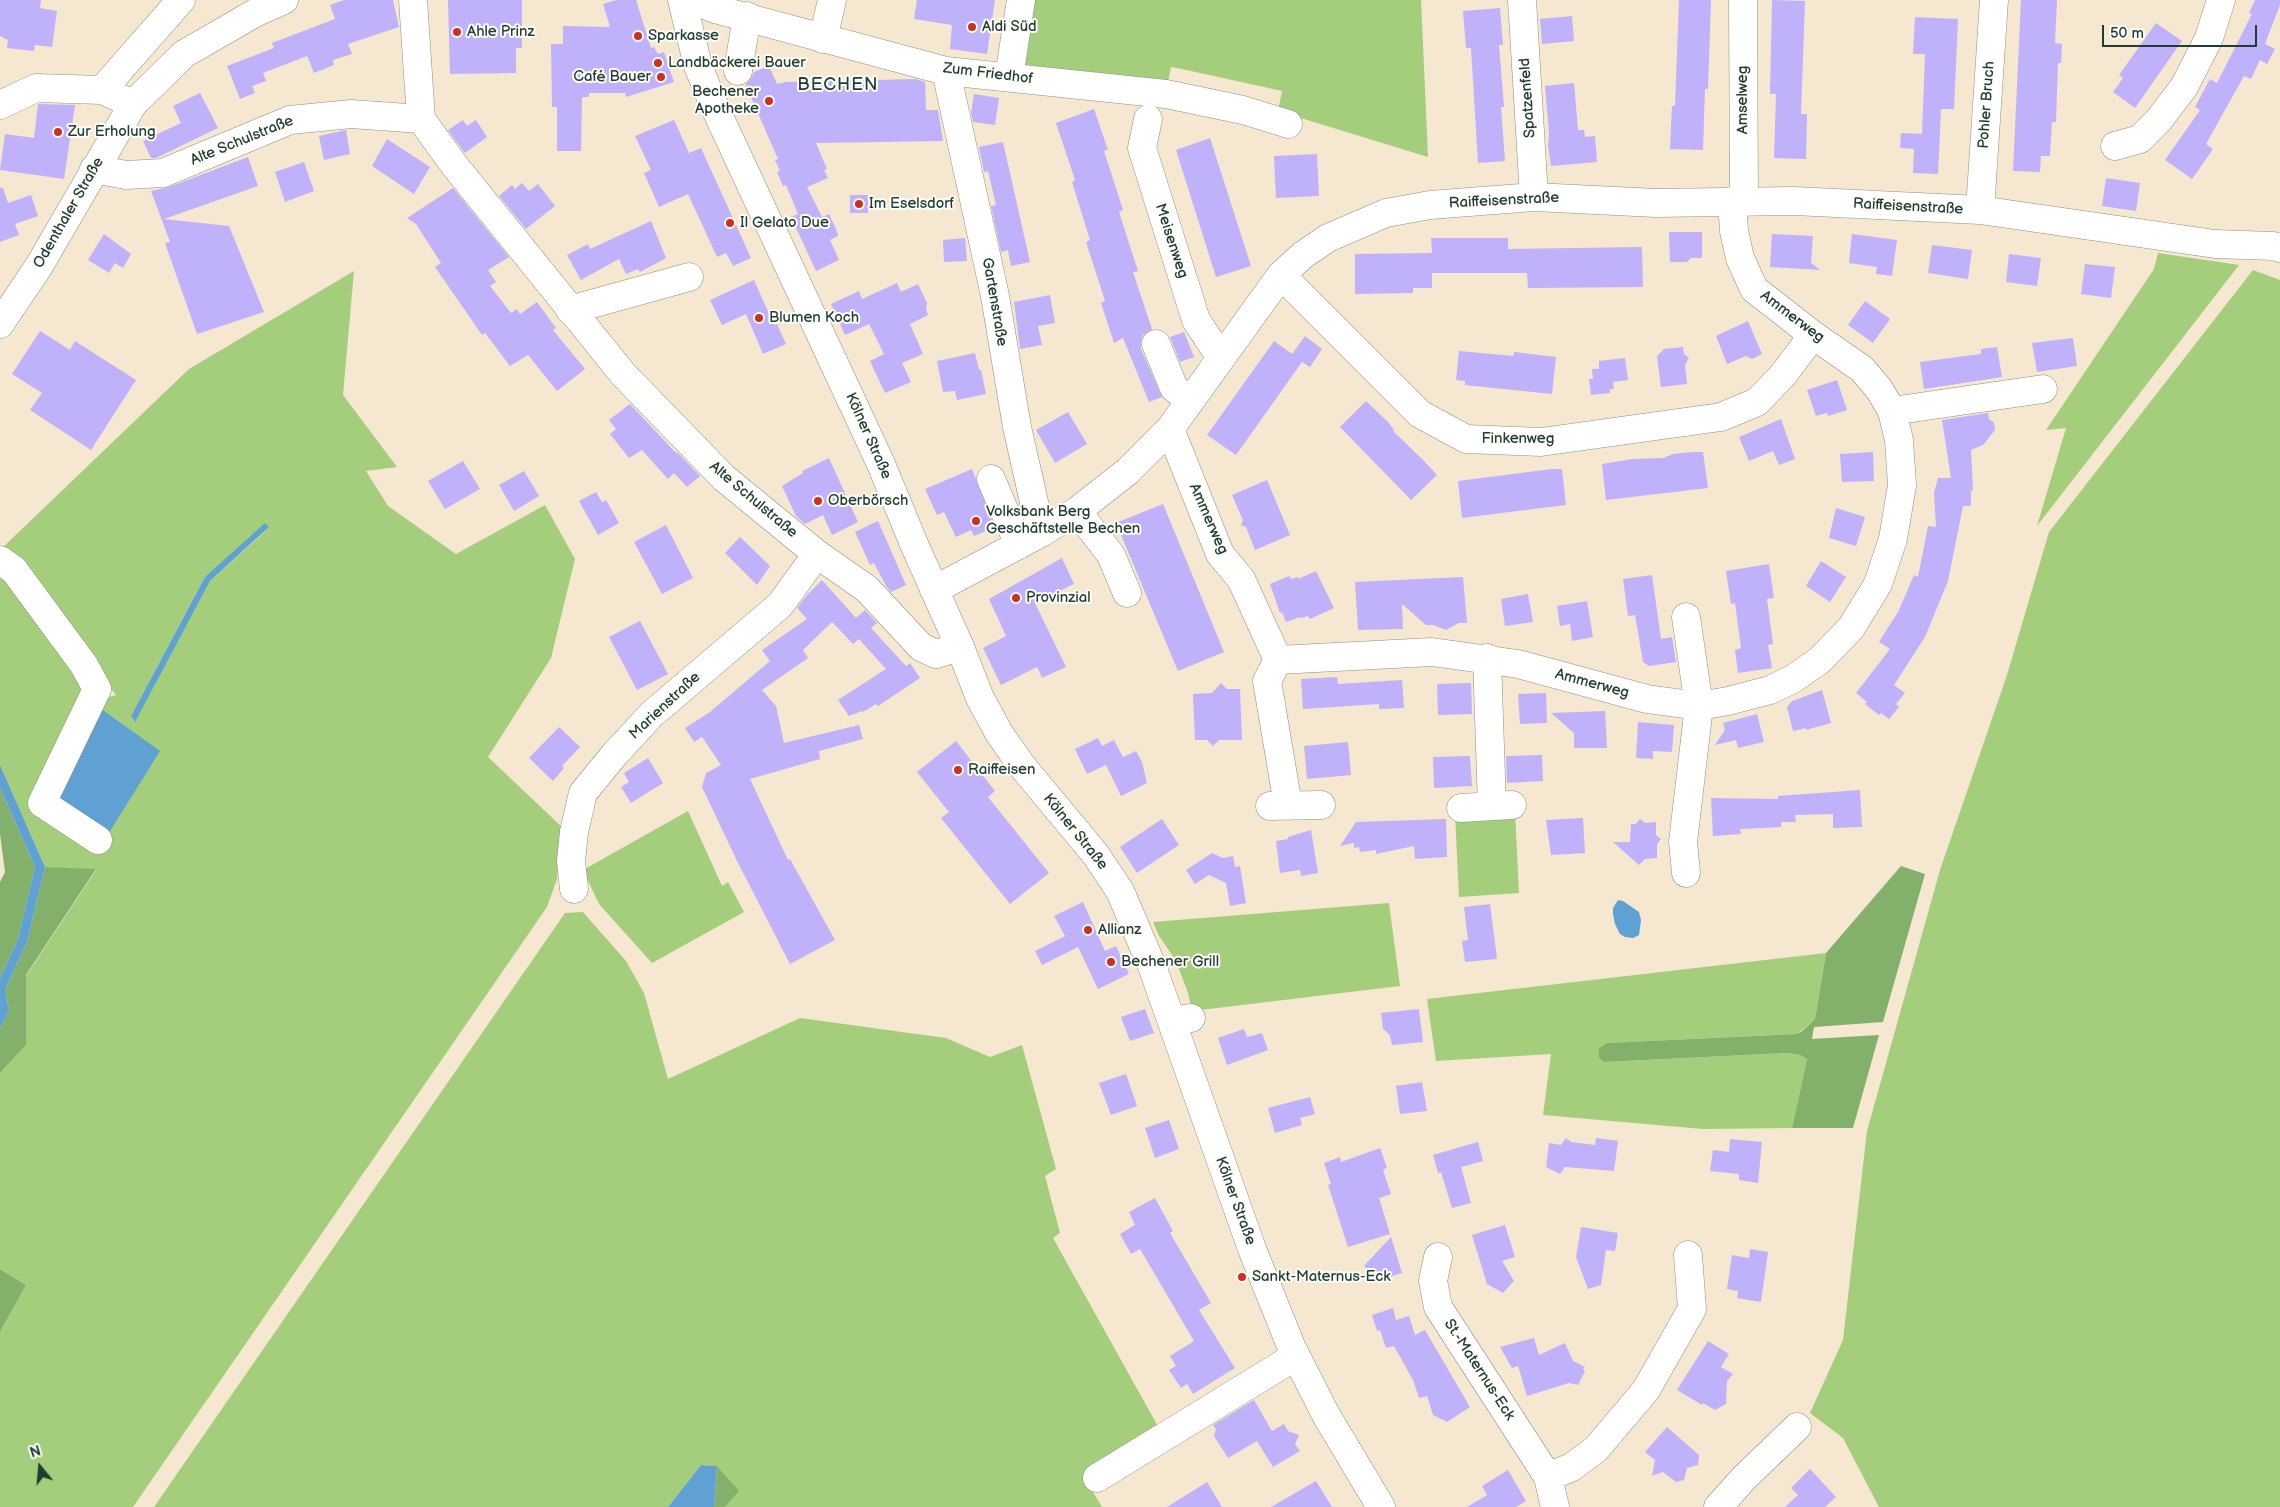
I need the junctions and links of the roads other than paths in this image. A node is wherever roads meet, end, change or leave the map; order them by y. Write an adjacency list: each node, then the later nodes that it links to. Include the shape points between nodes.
1 (180, 0): 17 (street)
2 (284, 0): 18 (street, Odenthaler Straße, via 255,12 184,54)
3 (413, 0): 20 (street)
4 (682, 0): 45 (street, Kölner Straße, via 698,66 709,92 877,455)
5 (693, 0): 12 (street, Zum Friedhof)
6 (832, 0): 13 (street)
7 (1021, 0): 16 (street)
8 (1522, 0): 25 (street, Spatzenfeld)
9 (1743, 0): 26 (street, Amselweg)
10 (1994, 0): 27 (street, Pohler Bruch)
11 (2221, 0): 23 (street, via 2209,38 2184,87 2140,139)
12 (747, 16): 13 (street, Zum Friedhof); 14 (street)
13 (823, 39): 15 (street, Zum Friedhof)
14 (738, 71)
15 (946, 71): 16 (street, Zum Friedhof); 42 (street, Gartenstraße, via 995,296 1017,427)
16 (1009, 78): 22 (street, Zum Friedhof, via 1166,94 1243,110)
17 (102, 90): 18 (street); 19 (street, via 36,88)
18 (133, 104): 24 (street, Odenthaler Straße)
19 (0, 105)
20 (421, 119): 24 (street, Alte Schulstraße, via 352,114 290,120 163,173 126,175); 31 (street, Alte Schulstraße)
21 (1148, 119): 35 (street, Meisenweg, via 1142,148 1196,320)
22 (1288, 124)
23 (2115, 146)
24 (94, 169): 32 (street, Odenthaler Straße)
25 (1534, 196): 26 (street, Raiffeisenstraße, via 1656,203); 29 (street, Raiffeisenstraße, via 1430,205 1386,213 1328,238)
26 (1738, 201): 27 (street, Raiffeisenstraße); 33 (street, Ammerweg, via 1734,230 1740,258 1754,289)
27 (1980, 210): 28 (street, Raiffeisenstraße, via 2214,244)
28 (2276, 247)
29 (1281, 275): 33 (street, Finkenweg, via 1420,414 1466,439 1541,442 1721,418 1757,402 1783,375); 35 (street, Raiffeisenstraße)
30 (689, 277): 31 (street)
31 (570, 310): 43 (street, Alte Schulstraße, via 679,434 724,478)
32 (0, 324)
33 (1813, 335): 38 (street, Ammerweg, via 1862,369 1879,388)
34 (1156, 344): 37 (street, via 1174,388)
35 (1220, 358): 37 (street, Raiffeisenstraße)
36 (2043, 389): 38 (street)
37 (1190, 401): 39 (street, Raiffeisenstraße)
38 (1892, 411): 51 (street, Ammerweg, via 1900,440 1902,484 1893,539 1878,584 1851,628 1820,660 1793,679 1752,695)
39 (1170, 429): 41 (street, Raiffeisenstraße, via 1128,471); 50 (street, Ammerweg, via 1220,554 1241,579)
40 (991, 479): 42 (street)
41 (1077, 511): 42 (street, Raiffeisenstraße); 46 (street, via 1111,556)
42 (1030, 539): 45 (street, Raiffeisenstraße)
43 (817, 554): 48 (street, Alte Schulstraße, via 867,589 921,647 936,654); 56 (street, Marienstraße, via 780,605 652,714 583,793 571,861)
44 (0, 560): 54 (street, via 14,570 84,665 97,689 42,804)
45 (934, 590): 48 (street, Kölner Straße)
46 (1127, 593)
47 (1686, 617): 51 (street)
48 (960, 647): 59 (street, Kölner Straße, via 980,698 999,733 1022,766 1096,855 1120,891 1181,1019 1260,1269)
49 (1487, 658): 50 (street, Ammerweg, via 1432,652); 51 (street, Ammerweg, via 1647,699); 53 (street, via 1502,806)
50 (1278, 660): 52 (street, via 1267,681 1279,805)
51 (1699, 706): 55 (street, via 1683,834)
52 (1320, 805)
53 (1461, 808)
54 (98, 840)
55 (1686, 873)
56 (574, 889)
57 (1688, 1255): 61 (street, via 1692,1309 1646,1390 1596,1449 1572,1467)
58 (1438, 1257): 61 (street, St.-Maternus-Eck, via 1433,1281 1438,1307)
59 (1296, 1356): 62 (street); 63 (street, Kölner Straße, via 1326,1415)
60 (1797, 1426): 65 (street)
61 (1548, 1476): 64 (street, St.-Maternus-Eck)
62 (1097, 1478)
63 (1381, 1507)
64 (1555, 1507)
65 (1718, 1507)

